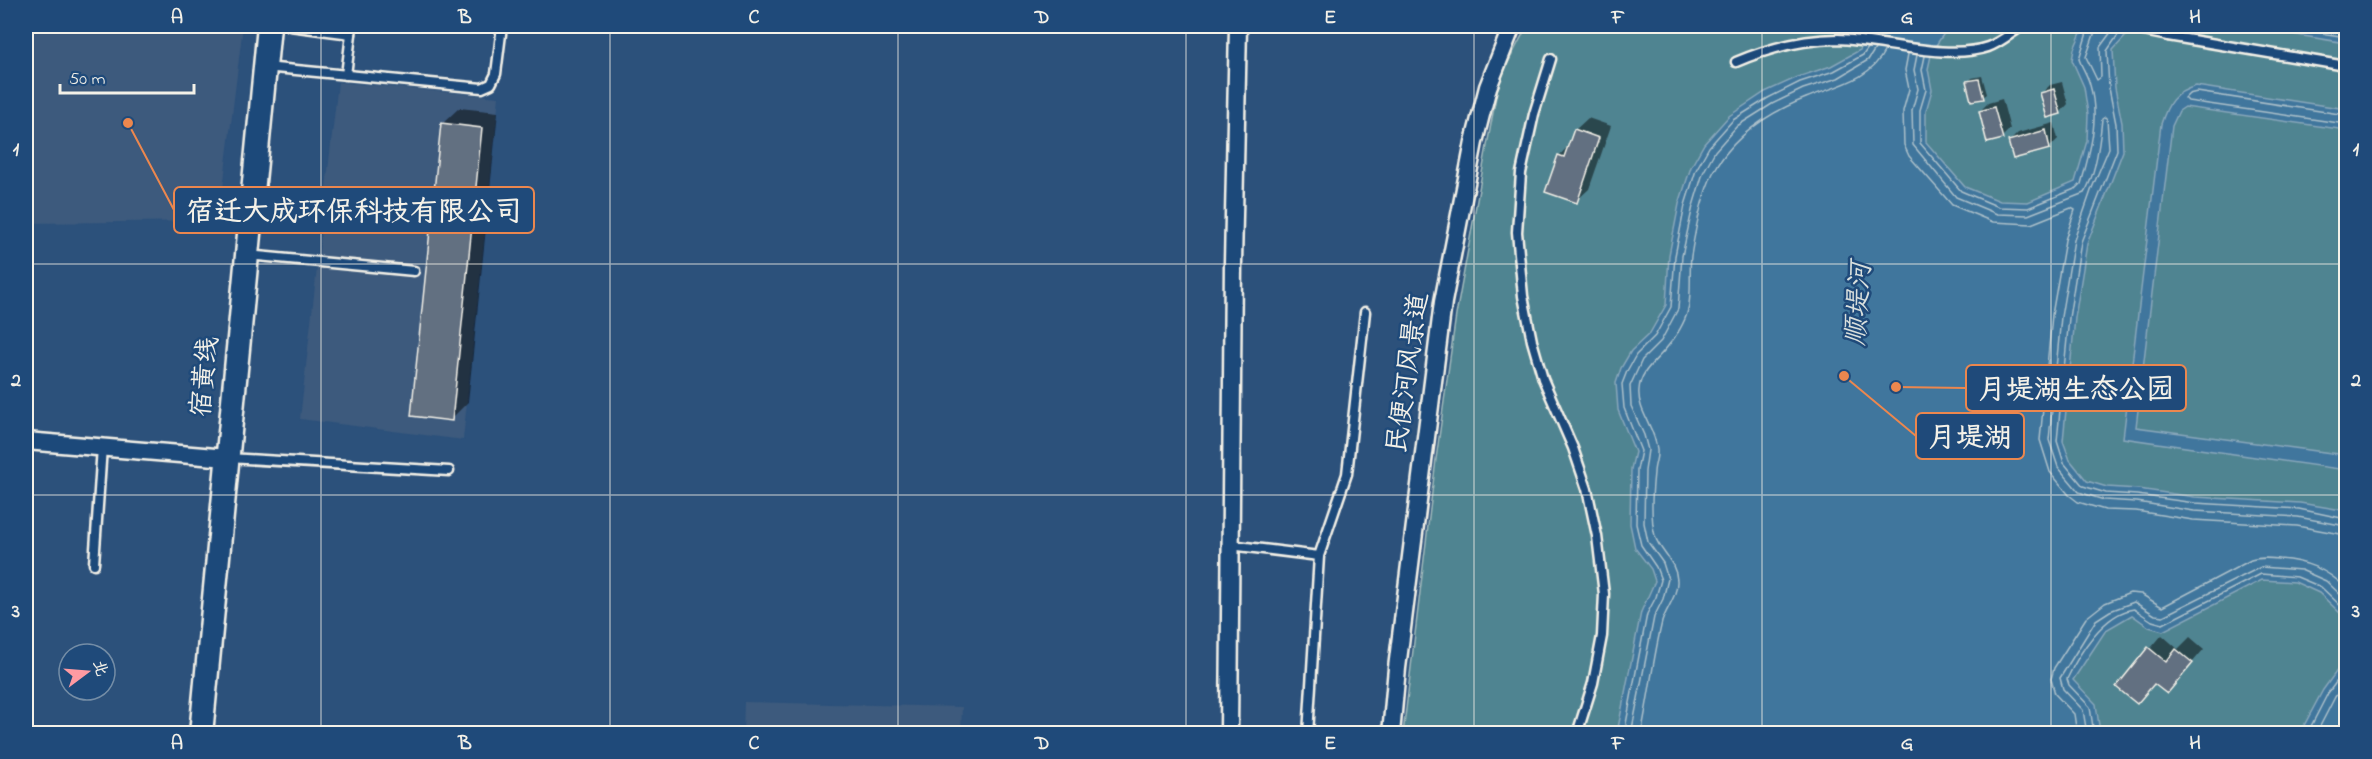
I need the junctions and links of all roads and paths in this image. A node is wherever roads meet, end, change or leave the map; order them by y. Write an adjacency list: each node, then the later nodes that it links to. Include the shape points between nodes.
1 (269, 26): 14 (main road, 宿黄线)
2 (290, 26): 9 (lane)
3 (502, 26): 15 (lane, via 496,74 491,84 482,88)
4 (1238, 26): 23 (street)
5 (1512, 26): 29 (street, 民便河风景道, via 1488,87 1474,142 1443,302)
6 (2022, 26): 12 (lane, via 1988,47 1971,51 1839,39 1805,40)
7 (2119, 26): 10 (lane)
8 (2170, 26): 10 (lane)
9 (351, 30): 15 (lane)
10 (2168, 36): 13 (lane)
11 (1551, 59): 30 (lane, via 1521,173 1517,232 1532,341 1587,489 1604,594 1602,636 1593,684)
12 (1736, 62)
13 (2346, 66)
14 (265, 67): 15 (lane); 16 (main road, 宿黄线)
15 (346, 75)
16 (247, 255): 17 (lane); 21 (main road, 宿黄线)
17 (414, 271)
18 (1365, 312): 24 (lane, via 1347,474)
19 (26, 441): 20 (street)
20 (102, 447): 21 (street); 25 (lane)
21 (227, 458): 22 (lane); 26 (main road, 宿黄线)
22 (449, 471)
23 (1230, 545): 24 (lane); 27 (street)
24 (1319, 556): 28 (lane)
25 (94, 564)
26 (201, 734)
27 (1228, 734)
28 (1308, 734)
29 (1391, 734)
30 (1577, 734)

